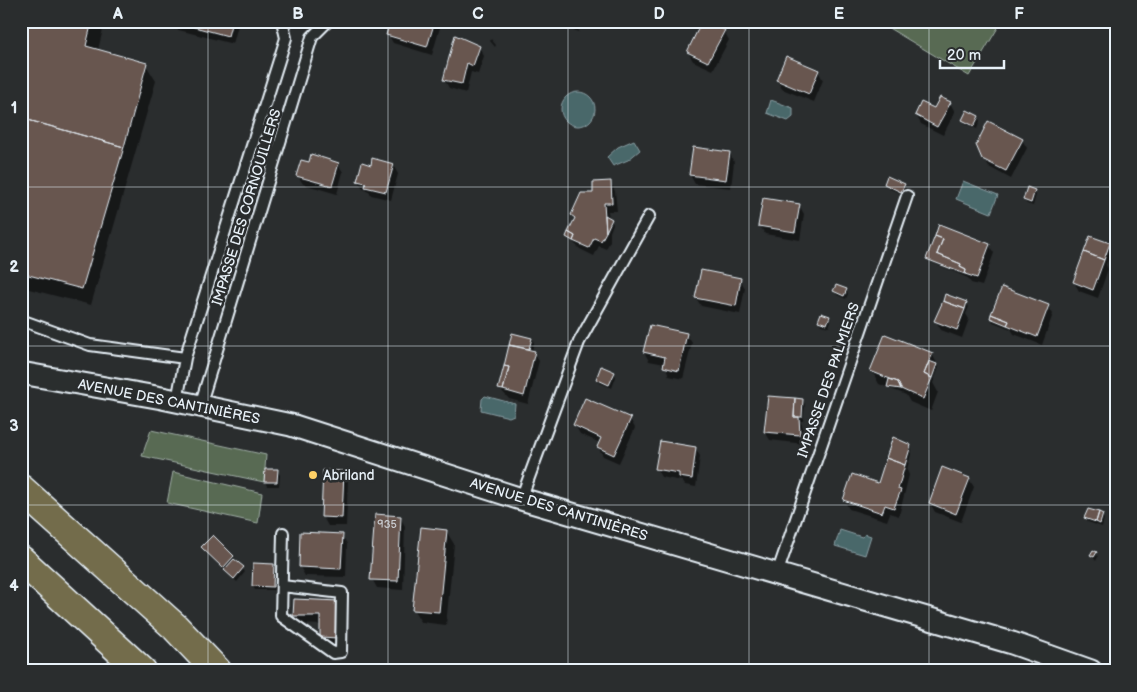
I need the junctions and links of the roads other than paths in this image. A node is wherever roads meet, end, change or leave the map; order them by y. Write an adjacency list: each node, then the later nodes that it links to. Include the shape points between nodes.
1 (282, 21): 6 (lane, via 286,38)
2 (328, 21): 9 (lane, IMPASSE DES CORNOUILLERS, via 312,37)
3 (907, 196): 14 (lane, IMPASSE DES PALMIERS)
4 (649, 216): 11 (lane, via 579,342)
5 (21, 320): 6 (lane, via 90,345)
6 (185, 358): 8 (lane)
7 (21, 373): 8 (street, AVENUE DES CANTINIÈRES)
8 (177, 401): 9 (street, AVENUE DES CANTINIÈRES)
9 (200, 406): 11 (street, AVENUE DES CANTINIÈRES, via 291,425)
10 (21, 489): 17 (highway, via 175,627)
11 (521, 499): 14 (street, AVENUE DES CANTINIÈRES)
12 (284, 533): 15 (lane)
13 (21, 560): 16 (highway)
14 (777, 574): 18 (street, AVENUE DES CANTINIÈRES, via 1012,643)
15 (282, 586): 15 (lane, via 282,616 333,653 341,652 342,594)
16 (142, 671)
17 (217, 671)
18 (1091, 671)

